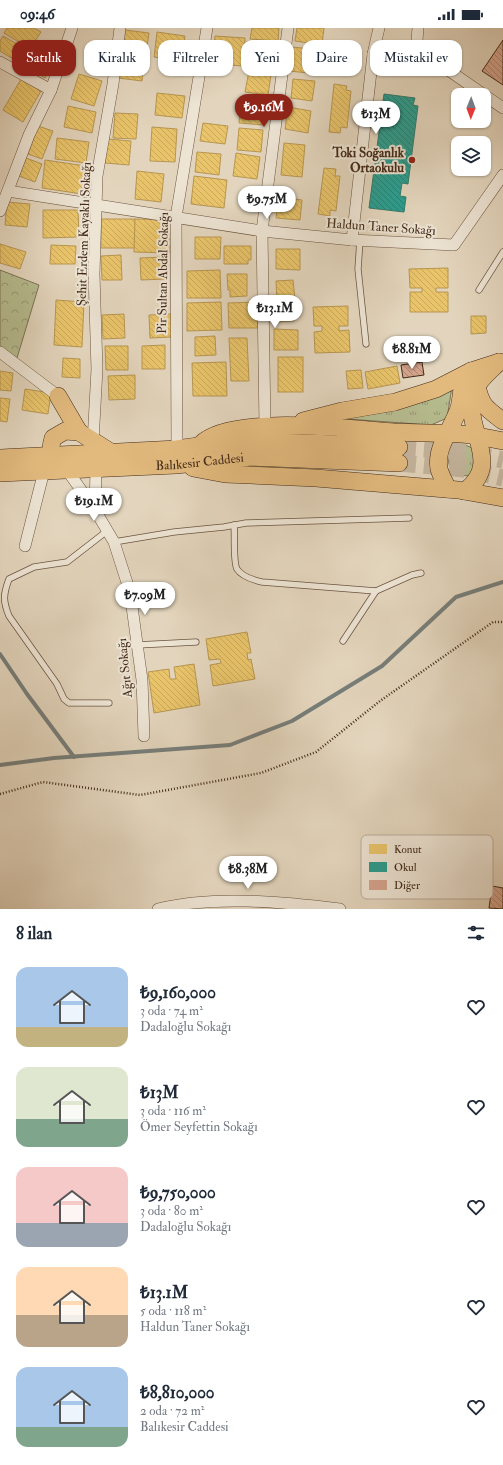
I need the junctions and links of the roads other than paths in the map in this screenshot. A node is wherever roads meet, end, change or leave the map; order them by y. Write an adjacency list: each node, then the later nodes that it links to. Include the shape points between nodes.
1 (72, 28): 12 (street)
2 (120, 28): 16 (street, Şehit Erdem Kayaklı Sokağı, via 97,176)
3 (207, 28): 18 (street, Pir Sultan Abdal Sokağı)
4 (288, 28): 19 (street)
5 (379, 28): 7 (street)
6 (418, 28): 8 (street)
7 (377, 40)
8 (417, 40)
9 (0, 62): 12 (street)
10 (372, 76): 20 (street)
11 (457, 76): 13 (street)
12 (51, 90): 15 (street)
13 (503, 108)
14 (503, 175): 20 (street, Haldun Taner Sokağı, via 454,245)
15 (8, 191): 16 (street, Haldun Taner Sokağı); 17 (street)
16 (96, 204): 18 (street, Haldun Taner Sokağı); 35 (street, Şehit Erdem Kayaklı Sokağı, via 96,369)
17 (0, 212)
18 (176, 217): 19 (street, Haldun Taner Sokağı); 39 (street, Pir Sultan Abdal Sokağı)
19 (262, 231): 20 (street, Haldun Taner Sokağı); 29 (street)
20 (356, 240): 23 (lane)
21 (503, 252): 22 (lane)
22 (479, 290)
23 (366, 344)
24 (0, 352): 26 (street)
25 (474, 378): 27 (main road, via 485,407); 28 (main road, via 395,402 342,411); 31 (main road, via 463,382 460,403); 32 (main road, via 472,414)
26 (58, 396): 30 (main road); 33 (main road)
27 (503, 421)
28 (289, 425): 29 (main road); 31 (main road)
29 (265, 426): 36 (main road, via 221,432 205,439)
30 (79, 432): 33 (main road, via 66,431); 35 (main road)
31 (447, 433): 32 (main road); 45 (main road, via 438,460 439,470)
32 (480, 436): 34 (main road); 46 (main road, via 486,464 476,483)
33 (54, 438): 38 (main road)
34 (503, 441)
35 (93, 442): 37 (main road)
36 (199, 445): 39 (main road, Balıkesir Caddesi); 39 (main road, Balıkesir Caddesi, via 305,443 399,455)
37 (109, 451): 38 (main road, Balıkesir Caddesi); 39 (main road, Balıkesir Caddesi)
38 (51, 455): 40 (main road, Balıkesir Caddesi); 42 (main road, via 54,464)
39 (176, 457): 41 (main road, Balıkesir Caddesi); 45 (main road, via 225,474 316,478)
40 (0, 458)
41 (96, 469): 42 (main road, Balıkesir Caddesi); 48 (street)
42 (67, 470): 43 (main road, Balıkesir Caddesi); 48 (street, Ağıt Sokağı)
43 (44, 471): 44 (main road, Balıkesir Caddesi); 53 (street)
44 (0, 473)
45 (448, 489): 46 (main road)
46 (466, 491): 47 (main road)
47 (503, 498)
48 (95, 510): 51 (street, Ağıt Sokağı)
49 (409, 518): 50 (lane)
50 (234, 525): 52 (lane); 55 (lane, via 237,569 244,576 262,582)
51 (107, 531): 52 (street, Ağıt Sokağı); 59 (lane, via 66,562 34,567 9,579 4,598 9,616 57,684 64,699 69,703)
52 (114, 542): 58 (street, Ağıt Sokağı, via 130,592)
53 (25, 546)
54 (421, 573): 55 (lane)
55 (376, 590): 56 (lane)
56 (343, 641)
57 (196, 642): 58 (lane)
58 (137, 645): 60 (street, Ağıt Sokağı, via 142,680)
59 (109, 703)
60 (144, 736)
61 (158, 909): 62 (street, via 177,904 248,901)
62 (340, 909)

